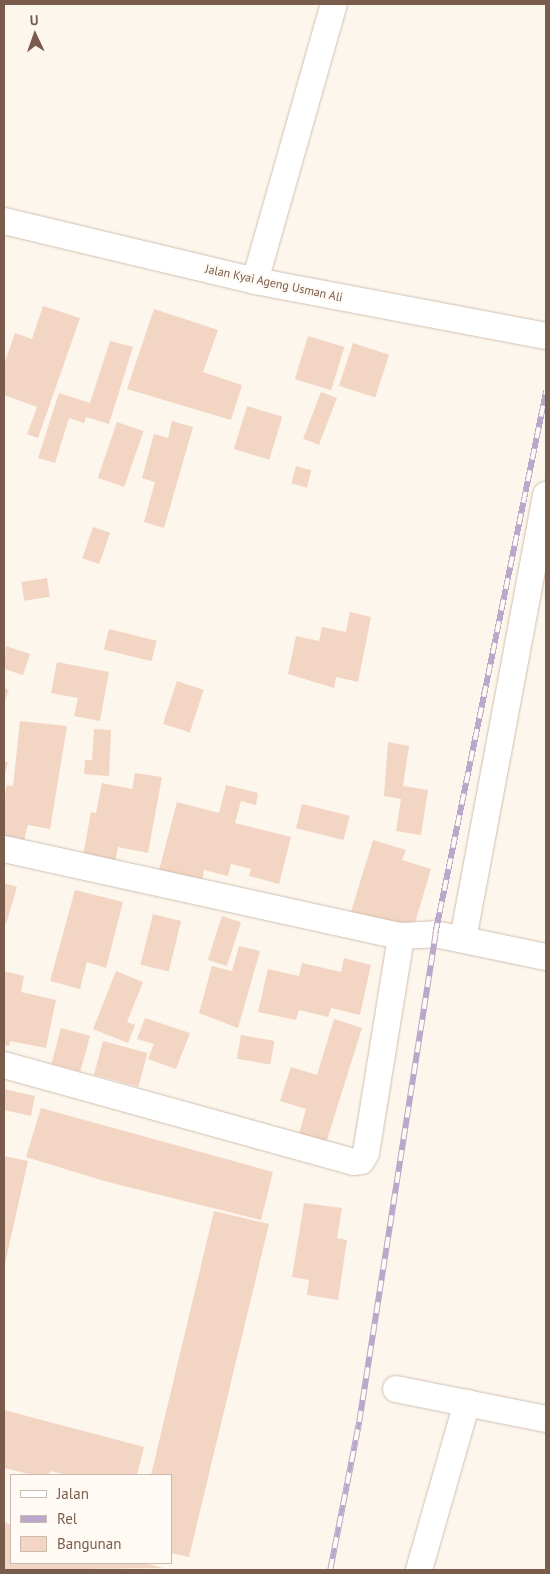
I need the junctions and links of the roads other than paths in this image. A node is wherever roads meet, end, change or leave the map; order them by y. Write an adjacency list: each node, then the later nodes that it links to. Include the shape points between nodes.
1 (334, 4): 3 (street)
2 (4, 222): 3 (street, Jalan Kyai Ageng Usman Ali)
3 (255, 281): 4 (street, Jalan Kyai Ageng Usman Ali)
4 (546, 336)
5 (546, 495): 8 (street)
6 (4, 849): 7 (street)
7 (401, 936): 8 (street, via 435,934); 10 (street, via 366,1154 361,1161 354,1162)
8 (463, 938): 9 (street)
9 (546, 958)
10 (4, 1065)
11 (396, 1389): 12 (street)
12 (467, 1404): 13 (street); 14 (street)
13 (546, 1419)
14 (419, 1570)

